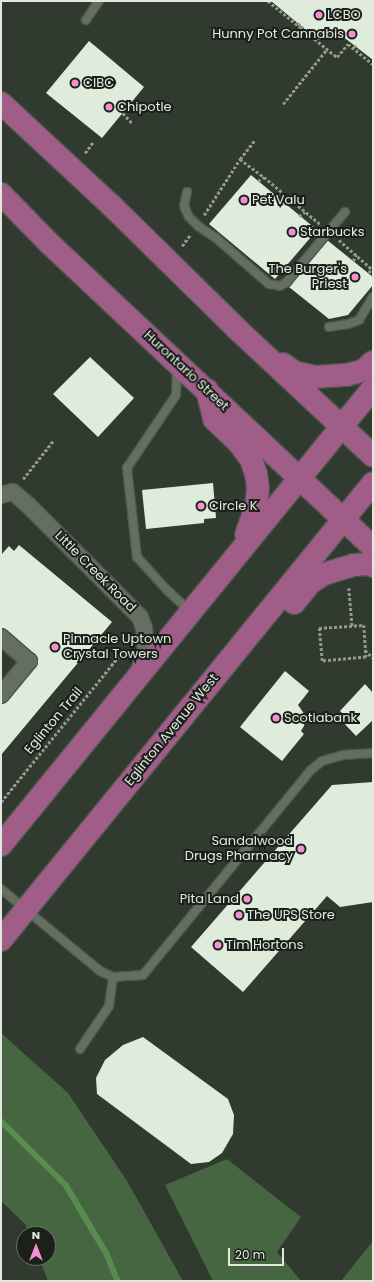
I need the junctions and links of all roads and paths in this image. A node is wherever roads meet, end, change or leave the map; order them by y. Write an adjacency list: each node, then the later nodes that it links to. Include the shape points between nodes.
1 (99, 1): 3 (lane)
2 (268, 1): 5 (path)
3 (86, 20)
4 (298, 22): 5 (path)
5 (307, 33): 7 (path)
6 (354, 44): 8 (path)
7 (327, 49): 8 (path, via 337,57 348,44); 11 (path)
8 (362, 55): 9 (path)
9 (373, 64)
10 (1, 103): 36 (main road, via 112,206)
11 (283, 104)
12 (122, 113): 13 (path)
13 (133, 124)
14 (254, 141): 17 (path)
15 (93, 142): 16 (path)
16 (84, 154)
17 (240, 159): 18 (path); 27 (path)
18 (264, 176): 19 (path); 21 (path)
19 (258, 181)
20 (187, 192): 27 (lane, via 184,206 189,217)
21 (283, 193): 23 (path); 24 (path)
22 (1, 194): 37 (main road, Hurontario Street, via 50,244)
23 (278, 197)
24 (305, 212): 26 (path); 28 (path)
25 (344, 212): 28 (lane)
26 (299, 216)
27 (198, 226): 28 (lane, via 216,238 269,284 280,286 287,282); 29 (path)
28 (328, 230): 30 (path)
29 (182, 246)
30 (356, 255): 31 (path); 32 (path)
31 (353, 261)
32 (372, 269): 33 (path)
33 (369, 273)
34 (373, 297): 35 (lane, via 359,320)
35 (330, 327)
36 (237, 329): 38 (main road, via 294,372 315,377 347,376 364,370); 41 (main road)
37 (177, 362): 40 (main road, Hurontario Street); 52 (lane, via 176,395 127,468 137,557)
38 (373, 362)
39 (373, 388): 41 (main road)
40 (207, 390): 44 (main road, Hurontario Street); 49 (main road, via 214,419 238,442 251,459 256,474 256,507)
41 (341, 427): 43 (main road); 44 (main road)
42 (53, 441): 46 (path)
43 (373, 456)
44 (300, 477): 47 (main road, Hurontario Street); 49 (main road)
45 (373, 483): 47 (main road, Eglinton Avenue West)
46 (7, 493): 59 (street, Little Creek Road, via 28,505 140,617 146,649)
47 (344, 519): 48 (main road, Hurontario Street); 57 (main road, Eglinton Avenue West)
48 (373, 547)
49 (233, 560): 52 (main road)
50 (373, 566): 57 (main road, via 354,565 324,574 310,583 256,649)
51 (349, 584): 53 (path)
52 (190, 611): 59 (main road)
53 (352, 626): 55 (path, via 364,625); 55 (path, via 319,628 322,661 366,658)
54 (1, 637): 60 (street, via 29,661)
55 (366, 650): 58 (path)
56 (122, 652): 62 (path, Eglinton Trail)
57 (232, 656): 65 (main road, Eglinton Avenue West)
58 (373, 658)
59 (137, 678): 63 (main road)
60 (1, 695)
61 (373, 753): 67 (lane, via 343,755 322,761 311,770 149,970 143,975)
62 (1, 802)
63 (1, 845)
64 (1, 889): 65 (lane)
65 (26, 910): 66 (main road, Eglinton Avenue West); 67 (lane, via 100,971)
66 (1, 940)
67 (113, 977): 68 (lane, via 109,1006)
68 (80, 1049)

